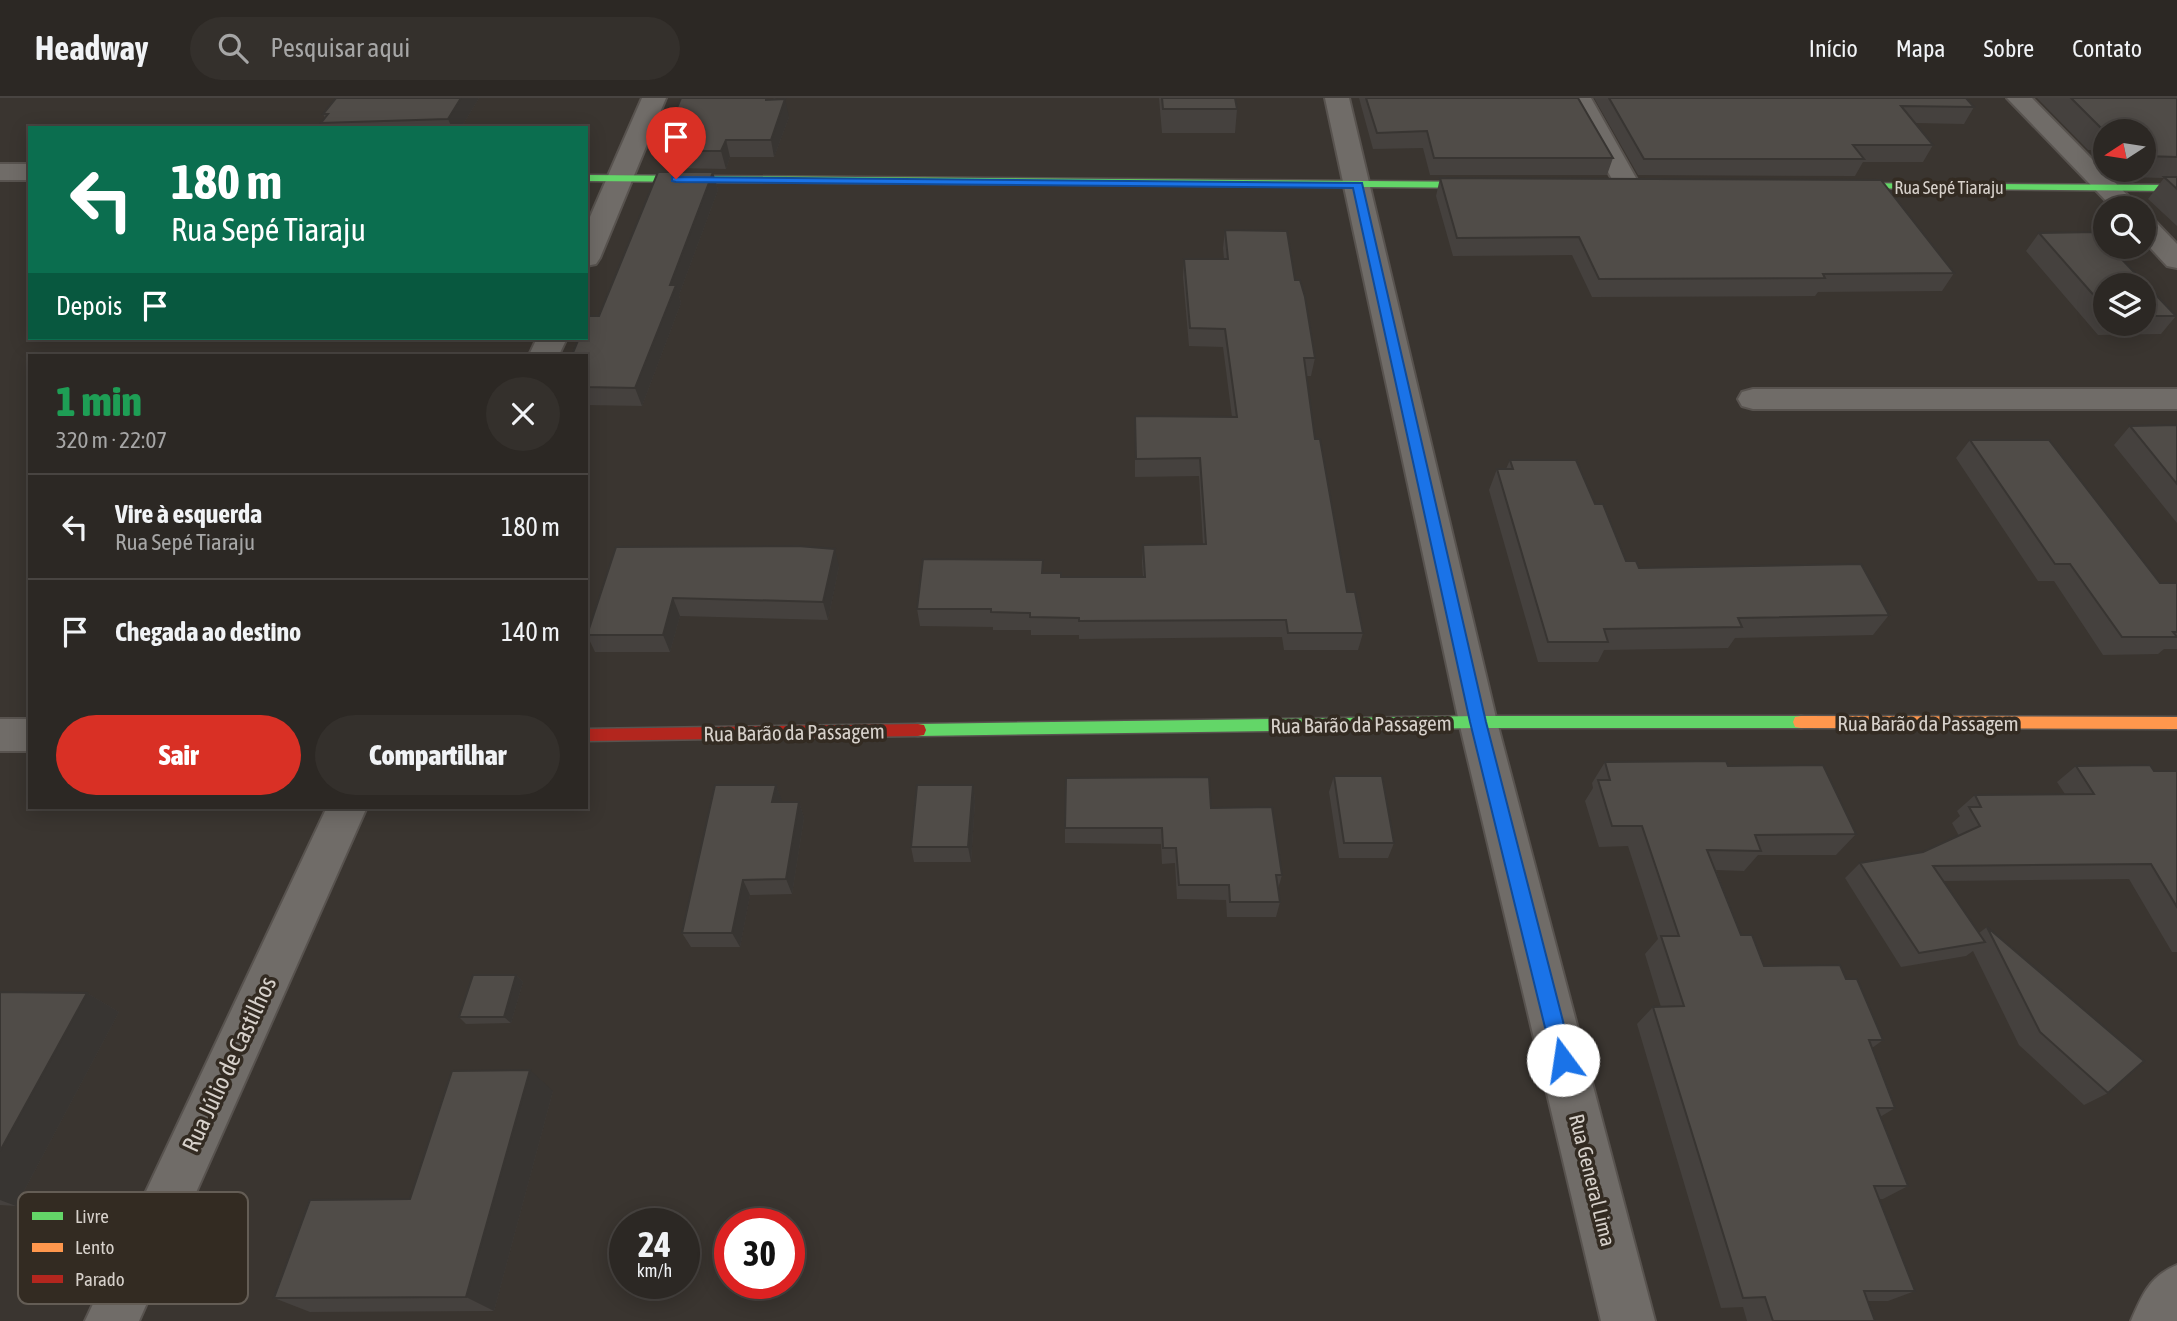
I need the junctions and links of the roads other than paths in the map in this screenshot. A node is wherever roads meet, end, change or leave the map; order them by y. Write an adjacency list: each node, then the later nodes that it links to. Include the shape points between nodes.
1 (654, 98): 8 (street)
2 (1337, 98): 9 (street, Rua General Lima)
3 (1579, 98): 11 (street)
4 (2019, 98): 14 (street)
5 (0, 172): 6 (street)
6 (28, 172)
7 (588, 178): 8 (street)
8 (621, 178): 9 (street); 17 (street)
9 (1358, 185): 10 (street); 21 (street, Rua General Lima)
10 (1506, 185)
11 (1627, 185)
12 (1819, 186): 14 (street, Rua Sepé Tiaraju)
13 (2177, 187): 14 (street, Rua Sepé Tiaraju)
14 (2108, 188): 15 (street)
15 (2116, 196)
16 (2156, 238): 18 (street)
17 (588, 253)
18 (2177, 260)
19 (1753, 399): 20 (street)
20 (2177, 399)
21 (1478, 722): 22 (street, Rua Barão da Passagem); 24 (street, Rua Barão da Passagem); 31 (street, Rua General Lima)
22 (2177, 723)
23 (0, 735): 25 (street)
24 (588, 735)
25 (28, 736)
26 (346, 809): 27 (street, Rua Júlio de Castilhos)
27 (171, 1192)
28 (2177, 1291): 32 (street)
29 (120, 1304): 30 (street, Rua Júlio de Castilhos)
30 (112, 1321)
31 (1628, 1321)
32 (2158, 1321)

